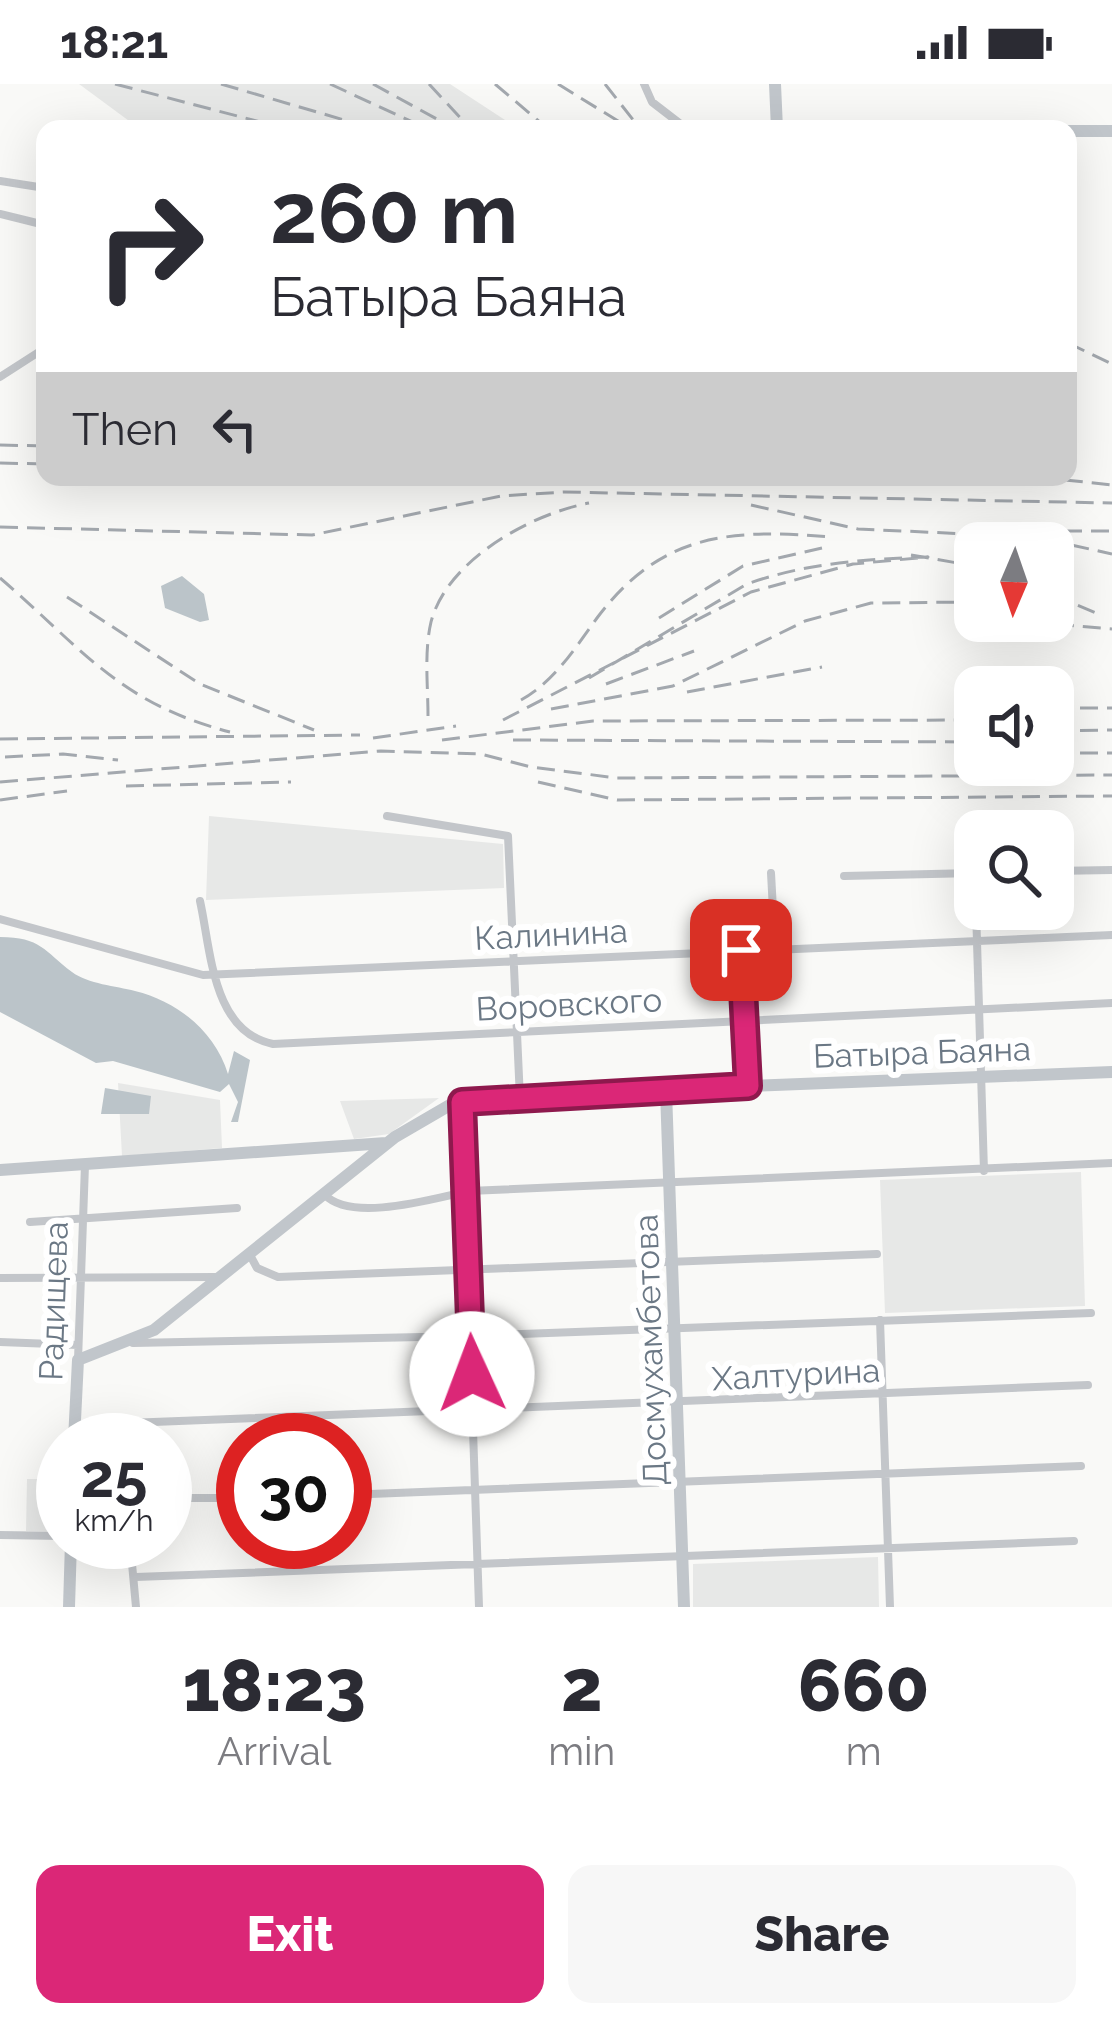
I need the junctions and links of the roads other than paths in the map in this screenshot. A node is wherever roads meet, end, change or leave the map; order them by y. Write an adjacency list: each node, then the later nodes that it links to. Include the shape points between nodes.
1 (644, 84): 3 (street)
2 (776, 84): 4 (street)
3 (675, 120)
4 (777, 120)
5 (1112, 130): 6 (street)
6 (1077, 131)
7 (0, 181): 8 (street)
8 (36, 187)
9 (0, 214): 10 (street)
10 (36, 223)
11 (36, 354): 12 (street)
12 (0, 377)
13 (386, 816): 26 (street, via 508,836)
14 (1112, 870): 15 (street)
15 (1074, 871)
16 (771, 873): 24 (street)
17 (954, 874): 18 (street)
18 (844, 876)
19 (200, 901): 27 (street, Воровского)
20 (0, 919): 27 (street, Калинина)
21 (976, 930): 23 (street)
22 (1112, 934): 23 (street, Калинина)
23 (976, 939): 24 (street, Калинина); 29 (street)
24 (775, 947): 25 (street, Калинина)
25 (741, 950): 26 (street, Калинина); 30 (street)
26 (512, 960): 27 (street, Калинина); 31 (street)
27 (216, 975): 31 (street, Воровского, via 233,1021 273,1044)
28 (1112, 1003): 29 (street, Воровского)
29 (979, 1007): 30 (street, Воровского); 33 (street)
30 (745, 1019): 31 (street, Воровского); 34 (street)
31 (516, 1031): 36 (street)
32 (1112, 1072): 33 (street, Батыра Баяна)
33 (981, 1076): 34 (street, Батыра Баяна); 42 (street)
34 (748, 1086): 35 (street, Батыра Баяна)
35 (666, 1090): 36 (street, Батыра Баяна); 43 (street, Досмухамбетова)
36 (520, 1100): 37 (street, Батыра Баяна)
37 (462, 1102): 38 (street, Батыра Баяна, via 431,1112); 44 (street)
38 (387, 1143): 40 (street, Батыра Баяна); 45 (street, Батыра Баяна)
39 (1112, 1163): 42 (street)
40 (85, 1164): 41 (street, Батыра Баяна); 47 (street, Радищева)
41 (0, 1170)
42 (984, 1171): 43 (street)
43 (670, 1183): 44 (street); 51 (street, Досмухамбетова)
44 (469, 1191): 45 (street, via 434,1202 350,1207); 52 (street)
45 (326, 1196): 50 (street, Батыра Баяна)
46 (237, 1208): 47 (street)
47 (84, 1216): 48 (street); 55 (street, Радищева)
48 (30, 1222)
49 (877, 1254): 51 (street)
50 (250, 1255): 52 (street, via 278,1277); 53 (street, Батыра Баяна)
51 (673, 1262): 52 (street); 58 (street, Досмухамбетова)
52 (468, 1268): 59 (street)
53 (224, 1277): 55 (street); 61 (street, Батыра Баяна)
54 (0, 1278): 55 (street)
55 (81, 1280): 62 (street, Радищева)
56 (1091, 1312): 57 (street)
57 (880, 1319): 58 (street); 65 (street)
58 (676, 1326): 59 (street); 66 (street, Досмухамбетова)
59 (470, 1336): 61 (street); 67 (street)
60 (0, 1342): 62 (street)
61 (131, 1342): 63 (street, Батыра Баяна)
62 (78, 1345): 63 (street, Радищева)
63 (78, 1360): 68 (street, Радищева)
64 (1088, 1385): 65 (street, Халтурина)
65 (884, 1394): 66 (street, Халтурина); 71 (street)
66 (679, 1403): 67 (street, Халтурина); 72 (street, Досмухамбетова)
67 (473, 1412): 69 (street, Халтурина); 73 (street)
68 (75, 1413)
69 (192, 1421)
70 (1081, 1466): 71 (street)
71 (887, 1474): 72 (street); 78 (street)
72 (682, 1482): 73 (street); 79 (street, Досмухамбетова)
73 (476, 1490): 74 (street); 80 (street)
74 (372, 1494)
75 (0, 1535): 76 (street)
76 (36, 1536)
77 (1075, 1540): 78 (street)
78 (890, 1546): 79 (street); 88 (street)
79 (685, 1555): 80 (street); 87 (street, Досмухамбетова)
80 (476, 1563): 83 (street); 86 (street)
81 (69, 1569): 84 (street)
82 (135, 1569): 83 (street)
83 (136, 1577): 85 (street)
84 (68, 1607)
85 (136, 1607)
86 (479, 1607)
87 (684, 1607)
88 (890, 1607)

